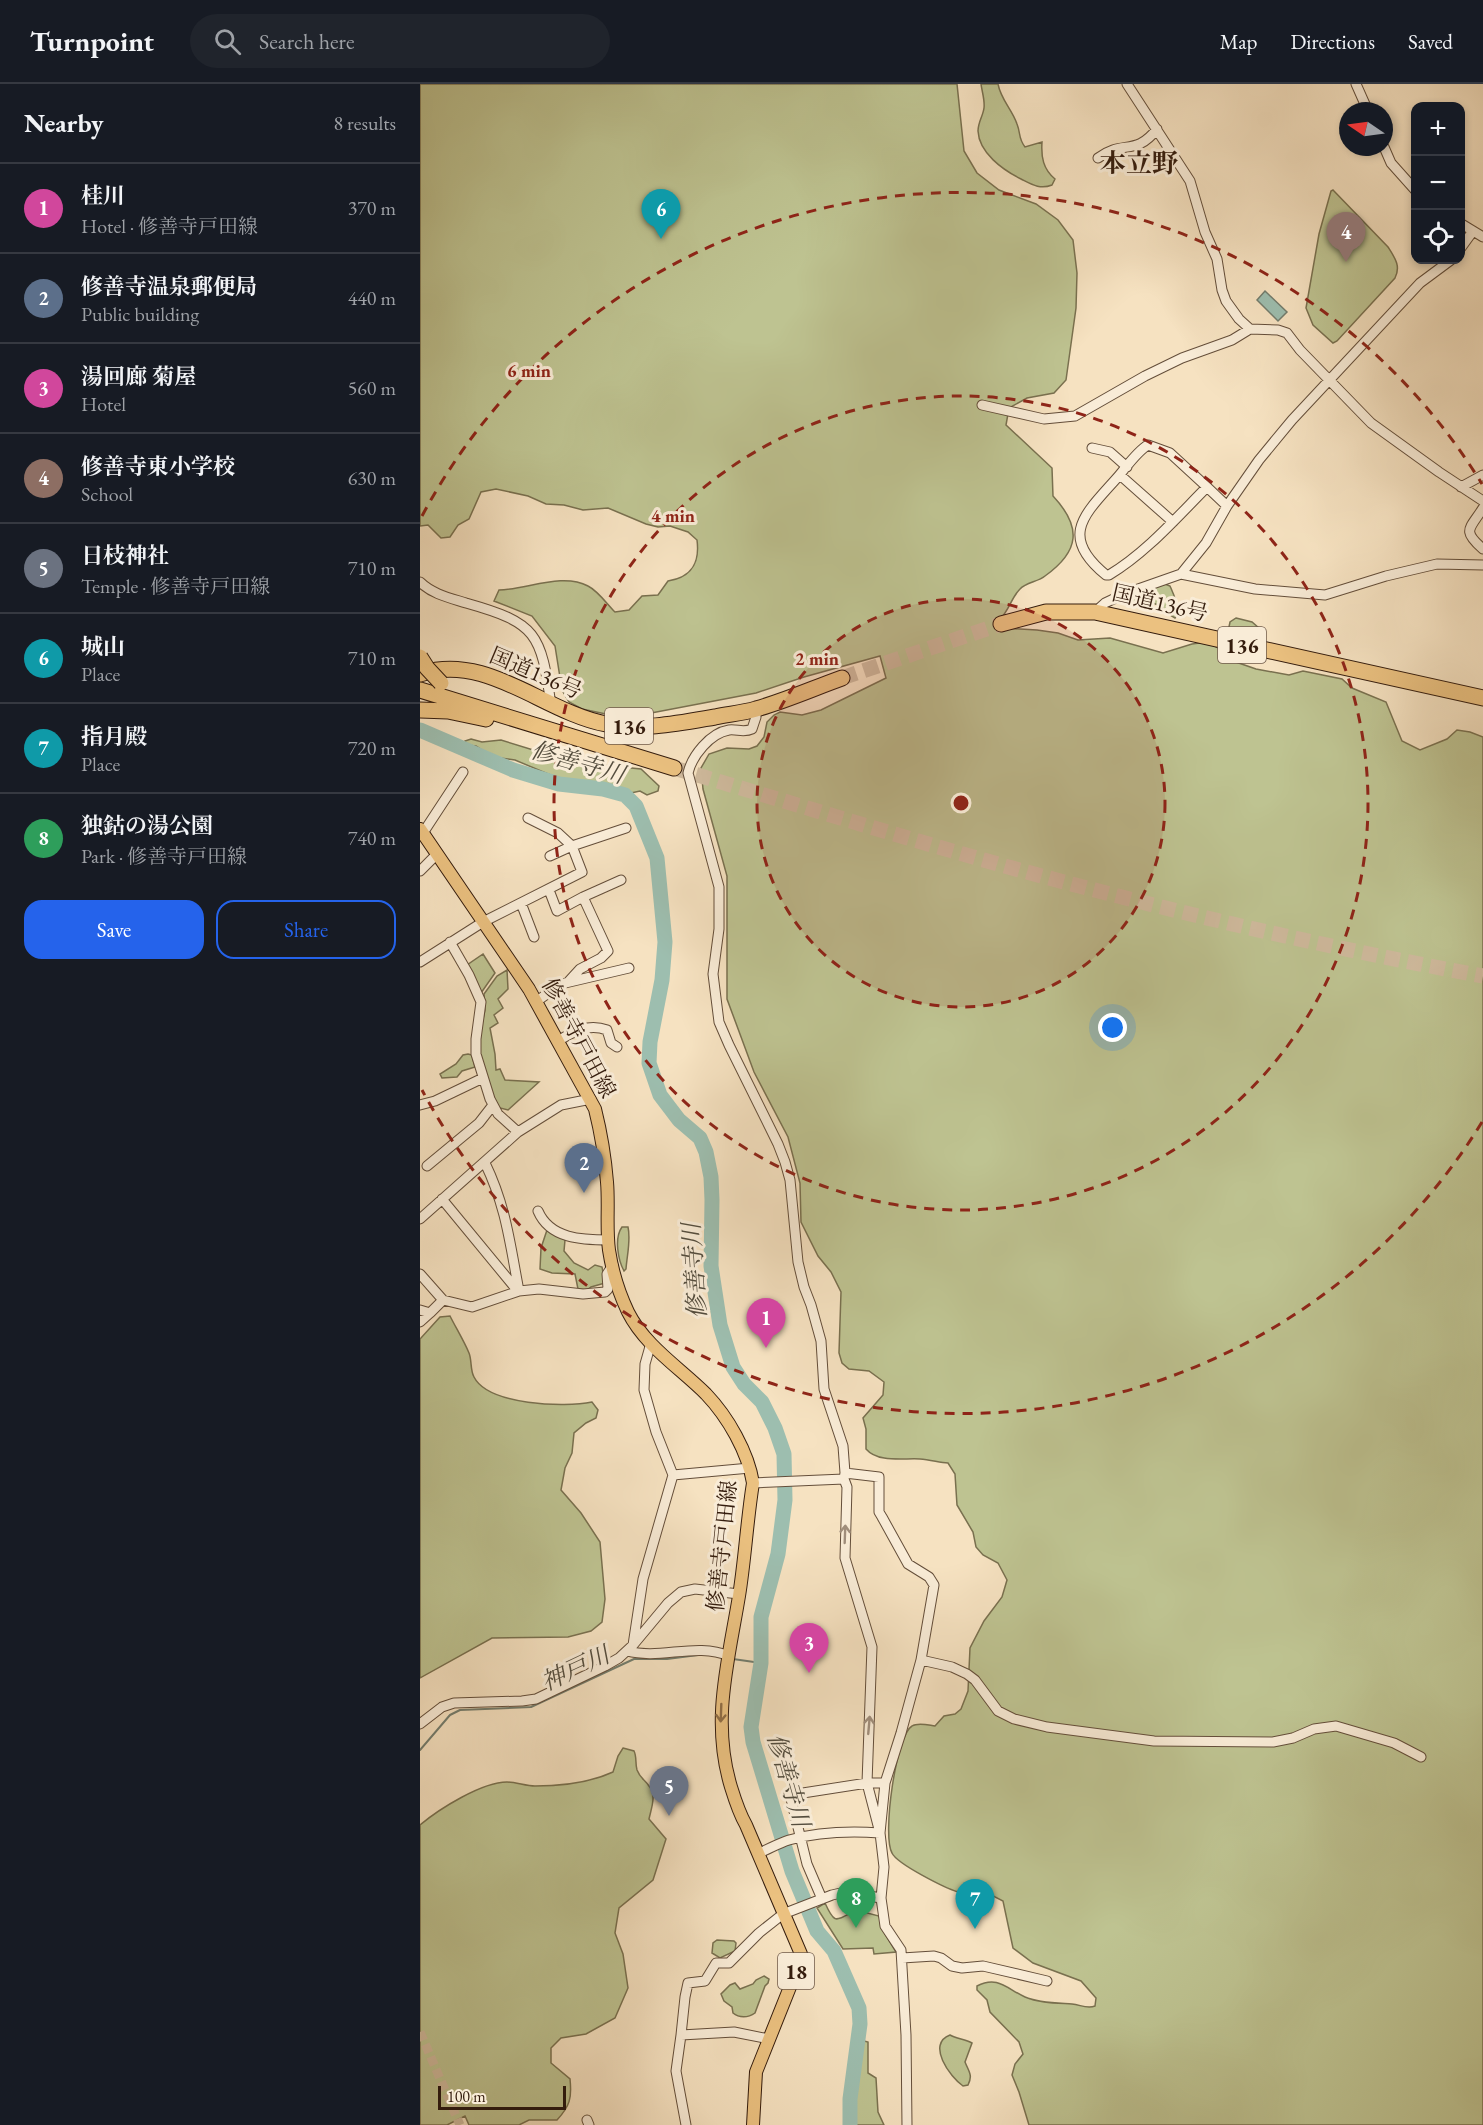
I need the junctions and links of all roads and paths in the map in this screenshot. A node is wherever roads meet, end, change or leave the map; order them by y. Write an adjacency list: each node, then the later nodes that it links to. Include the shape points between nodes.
1 (1127, 84): 4 (street)
2 (1356, 84): 3 (street)
3 (1364, 102)
4 (1157, 129): 6 (street, via 1144,143 1112,149); 13 (street, via 1190,182 1217,259 1226,301)
5 (1388, 156): 7 (street)
6 (1098, 158)
7 (1411, 185)
8 (1465, 226): 9 (street)
9 (1473, 231): 10 (street); 11 (street)
10 (1483, 237)
11 (1465, 243)
12 (1446, 264): 14 (street, via 1420,283)
13 (1250, 329): 14 (street, via 1287,333); 15 (street, via 1145,375 1075,416 1044,419)
14 (1328, 380): 21 (street, via 1371,423); 23 (street, via 1259,460)
15 (982, 405)
16 (1092, 448): 17 (street, via 1110,452)
17 (1127, 467): 18 (street); 20 (street, via 1148,445 1170,453)
18 (1120, 475): 25 (street); 25 (street, via 1081,521 1079,534 1084,553 1100,570 1106,574 1115,571)
19 (1483, 475): 21 (street)
20 (1208, 487): 23 (street); 25 (street)
21 (1461, 487): 22 (street)
22 (1483, 501)
23 (1227, 506): 28 (street, via 1206,543)
24 (1483, 507): 26 (street, via 1469,533)
25 (1173, 522)
26 (1483, 549)
27 (1483, 565): 28 (street, via 1437,564 1325,595 1255,589)
28 (1181, 574): 30 (street, via 1124,594)
29 (420, 582): 37 (street, via 443,596 504,614 526,628 543,659)
30 (1095, 612): 31 (highway, 国道136号 / 136, via 1046,612); 36 (highway, 国道136号 / 136)
31 (1001, 624)
32 (420, 657): 35 (highway, bridge, via 427,668)
33 (420, 674): 37 (highway, 国道136号 / 136, via 448,669 479,672)
34 (843, 678): 38 (highway, 国道136号 / 136)
35 (430, 688): 40 (highway, 136, via 472,699)
36 (1483, 698)
37 (551, 705): 38 (highway, 国道136号 / 136, via 591,720 627,726 673,724)
38 (756, 709): 83 (street, via 752,729 726,730 714,737 695,756 688,773 718,887 719,929 713,974 719,1022 778,1144 790,1180 798,1262 821,1341 824,1389 843,1446)
39 (421, 710): 40 (highway, via 448,711)
40 (580, 739): 41 (highway, 136)
41 (674, 768)
42 (463, 772): 45 (street)
43 (528, 818): 46 (street, via 558,832)
44 (626, 828): 46 (street)
45 (422, 834): 47 (main road, 修善寺戸田線 / 18)
46 (572, 846): 48 (street); 51 (street, via 582,872)
47 (437, 854): 49 (street); 54 (main road, 修善寺戸田線 / 18)
48 (550, 856)
49 (420, 871)
50 (621, 880): 52 (street)
51 (549, 890): 52 (street, via 558,912); 53 (street)
52 (583, 897): 59 (street, via 608,951 584,964)
53 (521, 903): 54 (street); 55 (street)
54 (483, 922): 56 (street); 60 (main road, 修善寺戸田線 / 18)
55 (534, 937)
56 (450, 942): 57 (street); 63 (street, via 481,1002 476,1054)
57 (420, 962)
58 (629, 968): 59 (street)
59 (568, 981): 60 (street, via 551,990)
60 (537, 1009): 61 (main road, 修善寺戸田線 / 18)
61 (552, 1035): 62 (street, via 602,1028); 64 (main road, 修善寺戸田線 / 18)
62 (616, 1047)
63 (483, 1078): 65 (street); 66 (street)
64 (591, 1099): 67 (street, via 561,1105); 73 (main road, 修善寺戸田線 / 18, via 605,1159)
65 (420, 1105)
66 (493, 1105): 67 (street); 69 (street, via 479,1123)
67 (518, 1132): 68 (street)
68 (485, 1162): 70 (street); 76 (street, via 505,1214)
69 (427, 1166)
70 (442, 1199): 72 (street); 76 (street)
71 (538, 1211): 73 (street, via 542,1221 566,1236)
72 (420, 1218)
73 (609, 1240): 74 (main road, 修善寺戸田線 / 18)
74 (613, 1265): 76 (street, via 605,1292); 80 (main road, 修善寺戸田線 / 18, via 628,1313)
75 (420, 1274): 77 (street)
76 (519, 1291): 77 (street, via 472,1307)
77 (443, 1300): 78 (street)
78 (425, 1312): 79 (street)
79 (420, 1322)
80 (651, 1343): 81 (main road, 修善寺戸田線 / 18, via 716,1406); 82 (street, via 644,1390)
81 (750, 1468): 82 (street); 84 (main road, 修善寺戸田線 / 18)
82 (673, 1474): 86 (street, via 643,1579)
83 (844, 1476): 84 (street); 88 (street, via 879,1477 879,1512 908,1564 933,1581); 91 (street, one-way to 83, via 872,1647 845,1558)
84 (753, 1483): 85 (main road, 修善寺戸田線 / 18)
85 (739, 1594): 86 (street, via 694,1588 681,1592); 87 (main road, 修善寺戸田線 / 18)
86 (630, 1648): 87 (street, via 642,1654 714,1650); 89 (street, via 605,1666 536,1699 454,1703)
87 (729, 1656): 95 (main road, 修善寺戸田線 / 18, one-way to 95, via 721,1702 722,1749 740,1815)
88 (921, 1660): 90 (street, via 967,1674 999,1711 1047,1727 1154,1741 1264,1743 1336,1726 1394,1743); 92 (street)
89 (420, 1724)
90 (1420, 1757)
91 (867, 1783): 92 (street); 93 (street); 94 (street, via 790,1795)
92 (885, 1783): 93 (street)
93 (880, 1833): 94 (street, via 853,1831); 96 (street, via 884,1867)
94 (800, 1838): 95 (street); 97 (street)
95 (764, 1851): 98 (main road, 修善寺戸田線 / 18)
96 (881, 1898): 97 (street, via 845,1892); 99 (street, via 885,1926 902,1950)
97 (822, 1899): 98 (street)
98 (787, 1912): 101 (street, via 729,1963 716,1963 705,1981 688,1983); 102 (main road, 修善寺戸田線 / 18, via 801,1954)
99 (902, 1958): 100 (street, via 934,1956 952,1966 983,1966); 105 (street)
100 (1047, 1982)
101 (681, 2035): 102 (street, via 734,2032); 103 (street, via 676,2071)
102 (769, 2040): 104 (main road, 修善寺戸田線 / 18, via 755,2078)
103 (686, 2125)
104 (753, 2125)
105 (906, 2125)

